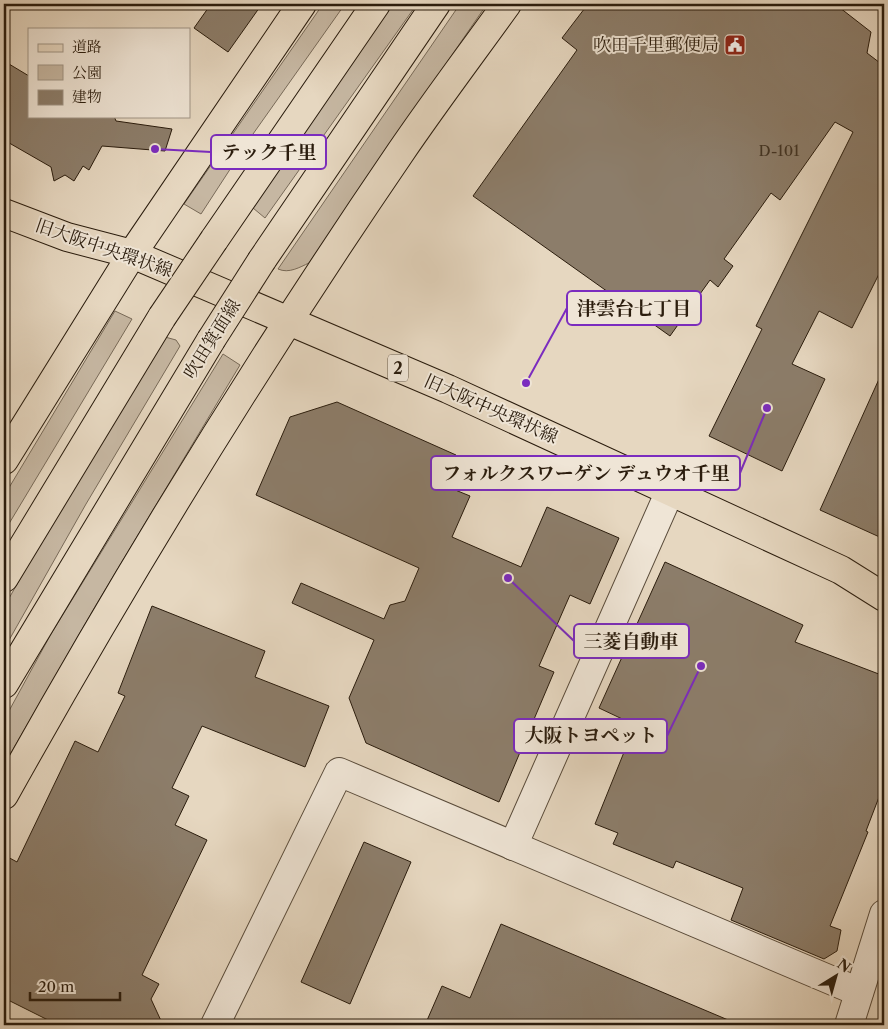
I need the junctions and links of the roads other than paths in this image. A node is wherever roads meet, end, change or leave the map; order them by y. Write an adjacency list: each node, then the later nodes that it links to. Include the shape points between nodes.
1 (302, 4): 6 (main road)
2 (376, 4): 10 (main road, bridge, via 162,317)
3 (436, 4): 12 (main road, 吹田箕面線, bridge, via 211,340)
4 (507, 4): 7 (main road, via 400,153)
5 (4, 213): 6 (main road, 旧大阪中央環状線 / 2, via 68,237)
6 (132, 254): 7 (main road, 旧大阪中央環状線 / 2); 8 (main road)
7 (290, 321): 9 (main road, 旧大阪中央環状線 / 2); 13 (main road, via 89,643)
8 (4, 460)
9 (670, 490): 11 (main road, 旧大阪中央環状線 / 2, via 841,570); 14 (street)
10 (4, 578)
11 (884, 597)
12 (4, 684)
13 (4, 796)
14 (513, 846): 16 (street); 17 (street, via 340,772)
15 (884, 914): 16 (street)
16 (859, 992): 18 (street)
17 (215, 1025)
18 (849, 1025)

